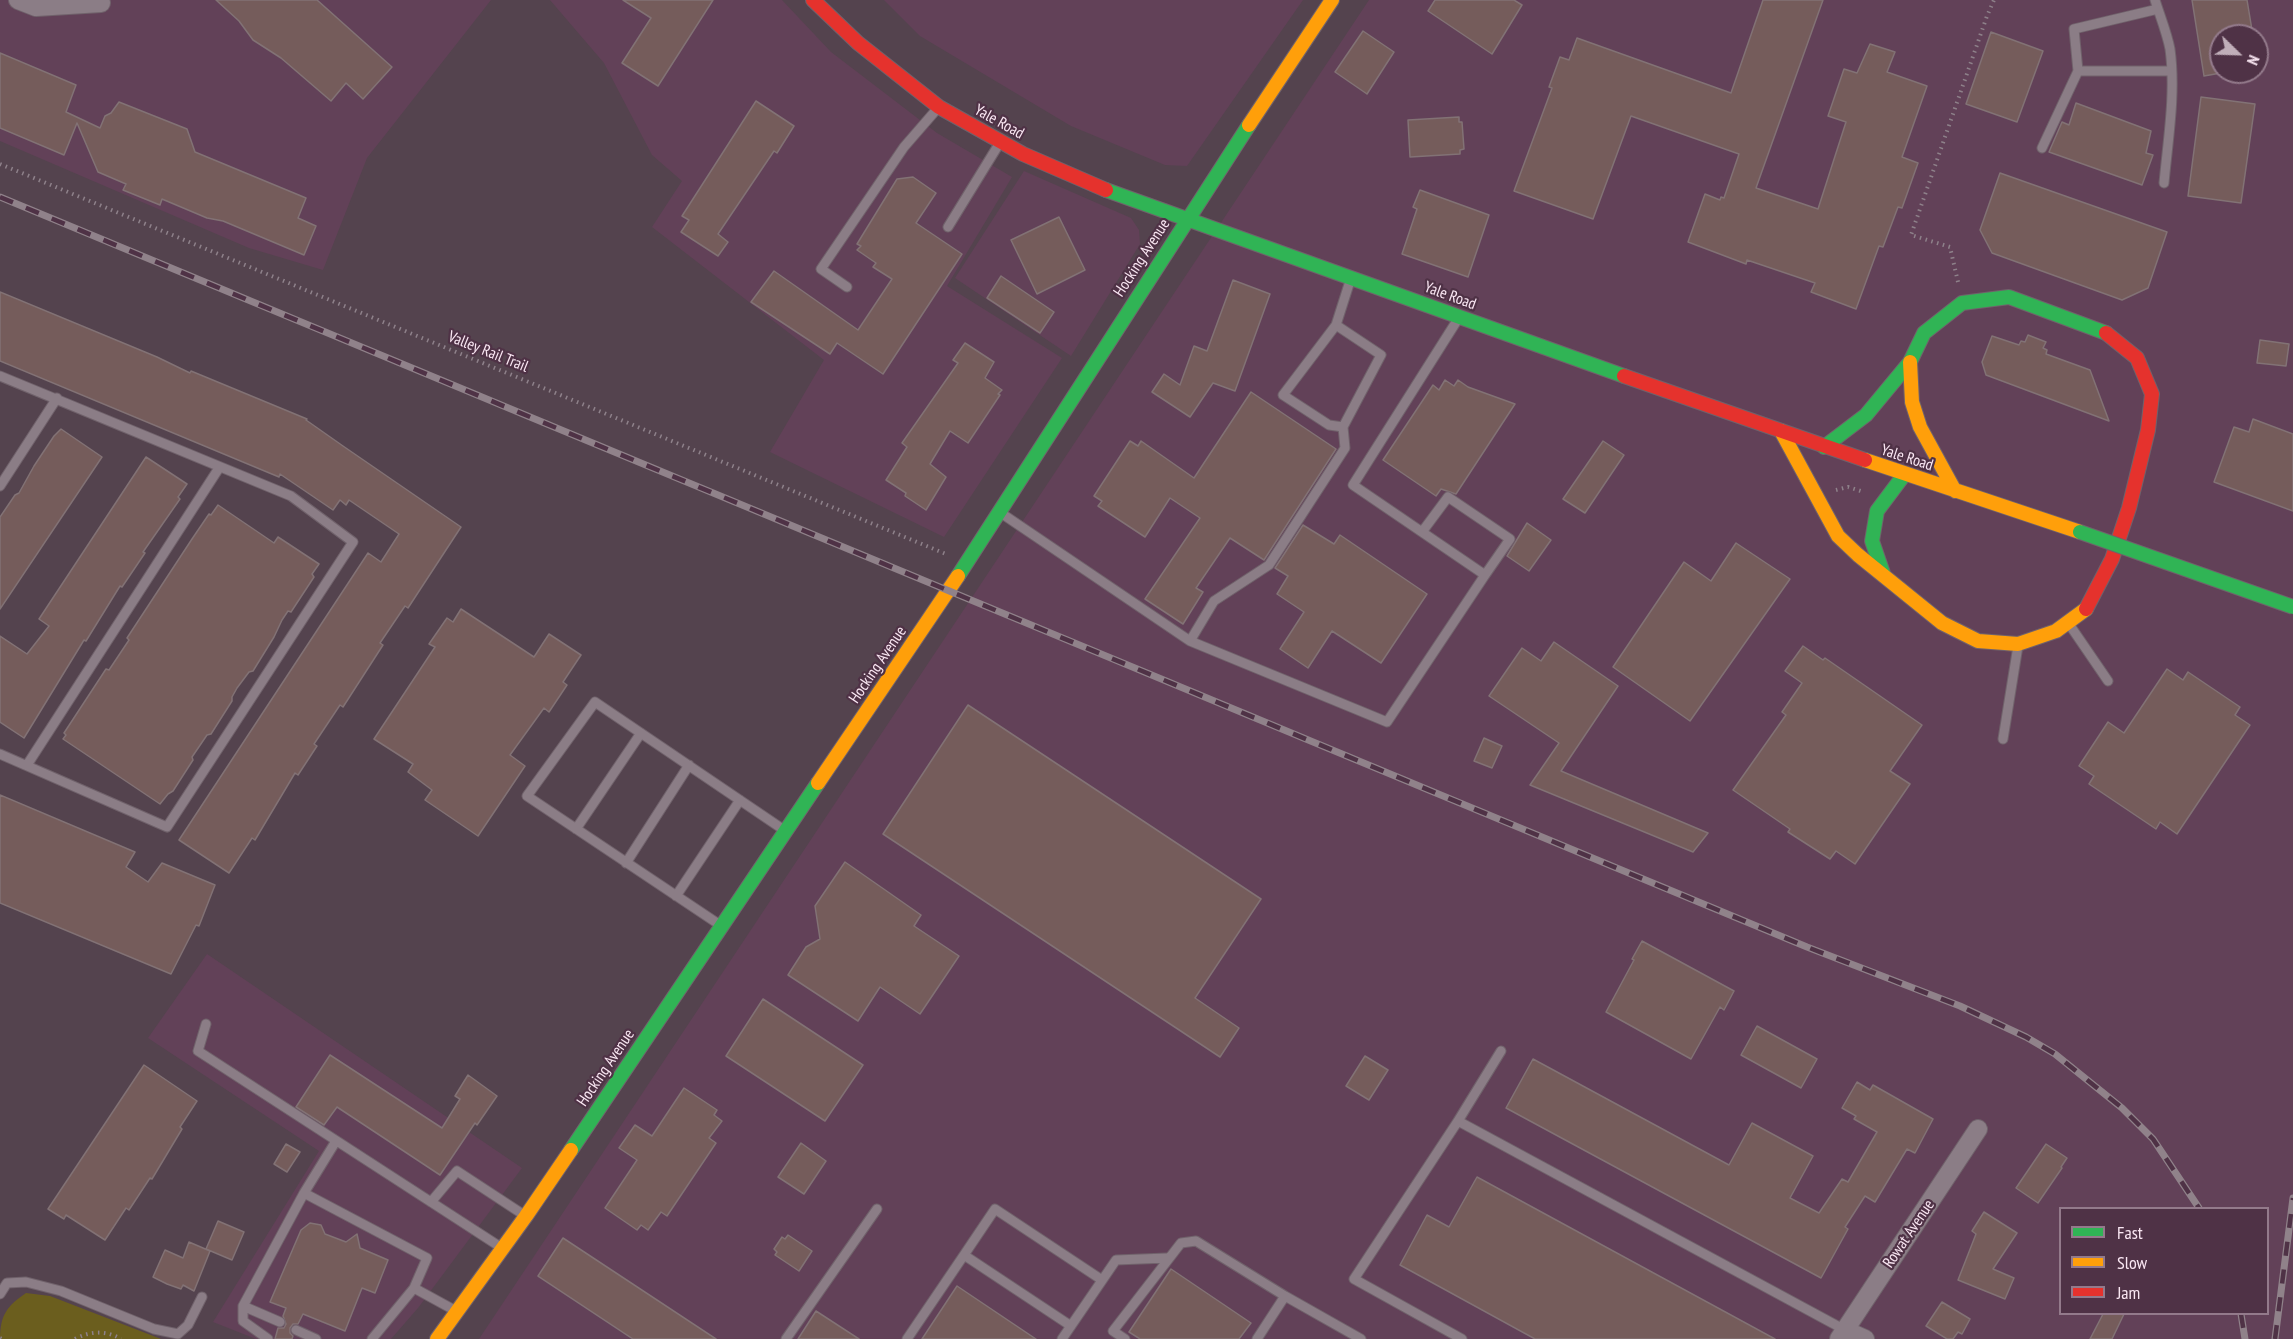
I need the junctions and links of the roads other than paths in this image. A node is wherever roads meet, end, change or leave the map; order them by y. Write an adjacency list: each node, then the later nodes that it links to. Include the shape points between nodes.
1 (18, 0): 4 (street, via 36,7)
2 (813, 0): 8 (street, Yale Road, via 858,43)
3 (1332, 0): 12 (street, Hocking Avenue)
4 (101, 3)
5 (2156, 4): 6 (lane, via 2074,29); 7 (lane, via 2169,48)
6 (2078, 71): 7 (lane); 10 (lane)
7 (2171, 71): 11 (lane, via 2172,104)
8 (939, 107): 9 (street, Yale Road); 15 (lane, via 904,147 821,269)
9 (1001, 142): 12 (street, Yale Road, via 1077,179); 13 (lane)
10 (2042, 148)
11 (2164, 183)
12 (1186, 220): 14 (street, Yale Road); 28 (street, Hocking Avenue)
13 (948, 227)
14 (1351, 279): 16 (street, Yale Road); 17 (lane)
15 (847, 287)
16 (1459, 317): 22 (street, Yale Road); 29 (lane, via 1353,485)
17 (1336, 325): 21 (lane, via 1381,355); 21 (lane, via 1283,395 1329,425)
18 (1910, 362): 23 (street, via 1866,415); 27 (street, via 1912,402 1920,426); 33 (street, via 1924,333 1962,303 2009,297 2106,333 2137,358 2152,394 2148,430 2129,508 2112,559 2086,608)
19 (0, 376): 20 (lane)
20 (57, 398): 24 (lane); 26 (lane)
21 (1343, 427): 34 (lane, via 1345,448 1269,565 1214,601)
22 (1781, 431): 23 (street, Yale Road); 30 (street, via 1838,536)
23 (1824, 447): 25 (street, Yale Road)
24 (219, 468): 40 (lane); 40 (lane, via 291,496 353,542 167,827)
25 (1904, 475): 27 (street, Yale Road); 30 (street, via 1877,511 1872,541)
26 (0, 486)
27 (1955, 491): 32 (street, Yale Road, bridge)
28 (999, 512): 34 (lane); 44 (street, Hocking Avenue)
29 (1422, 532): 31 (lane); 31 (lane, via 1448,497 1510,538)
30 (1883, 573): 35 (street, via 1942,623 1978,641)
31 (1485, 575): 34 (lane, via 1387,722)
32 (2293, 608)
33 (2068, 622): 35 (street, via 2056,631); 36 (lane)
34 (1190, 641)
35 (2018, 644): 38 (lane)
36 (2108, 681)
37 (641, 733): 41 (lane); 43 (lane); 43 (lane, via 595,702 527,796)
38 (2003, 739)
39 (0, 754): 40 (lane)
40 (27, 765)
41 (688, 765): 42 (lane); 45 (lane)
42 (740, 800): 44 (lane); 46 (lane)
43 (576, 829): 45 (lane)
44 (786, 831): 47 (street, Hocking Avenue)
45 (627, 863): 46 (lane)
46 (676, 896): 47 (lane)
47 (721, 927): 56 (street, Hocking Avenue)
48 (206, 1024): 52 (lane, via 198,1051)
49 (1501, 1051): 50 (lane)
50 (1458, 1121): 71 (lane); 82 (lane, via 1354,1279)
51 (1978, 1129): 71 (street, Rowat Avenue)
52 (336, 1141): 53 (lane); 54 (lane)
53 (304, 1193): 61 (lane, via 427,1258); 65 (lane)
54 (431, 1202): 56 (lane, via 457,1171); 57 (lane)
55 (877, 1209): 76 (lane)
56 (526, 1216): 57 (street, Hocking Avenue)
57 (503, 1249): 66 (street, Hocking Avenue)
58 (964, 1255): 60 (lane, via 994,1209); 68 (lane); 77 (lane)
59 (1167, 1258): 60 (lane, via 1116,1260); 64 (lane, via 1180,1243 1196,1241); 70 (lane)
60 (1102, 1280): 68 (lane)
61 (414, 1288): 66 (lane); 74 (lane)
62 (0, 1294): 63 (lane, via 7,1283 26,1281 80,1298 154,1329 178,1334 188,1325)
63 (202, 1296)
64 (1286, 1296): 80 (lane); 81 (lane)
65 (243, 1306): 67 (lane); 72 (lane, via 243,1321)
66 (457, 1311): 75 (street, Hocking Avenue)
67 (280, 1322)
68 (1071, 1326): 78 (lane)
69 (296, 1330): 73 (lane)
70 (1110, 1335): 79 (lane)
71 (1842, 1335): 83 (street)
72 (268, 1339)
73 (316, 1339)
74 (372, 1339)
75 (436, 1339)
76 (786, 1339)
77 (907, 1339)
78 (1062, 1339)
79 (1125, 1339)
80 (1257, 1339)
81 (1361, 1339)
82 (1462, 1339)
83 (1865, 1339)

